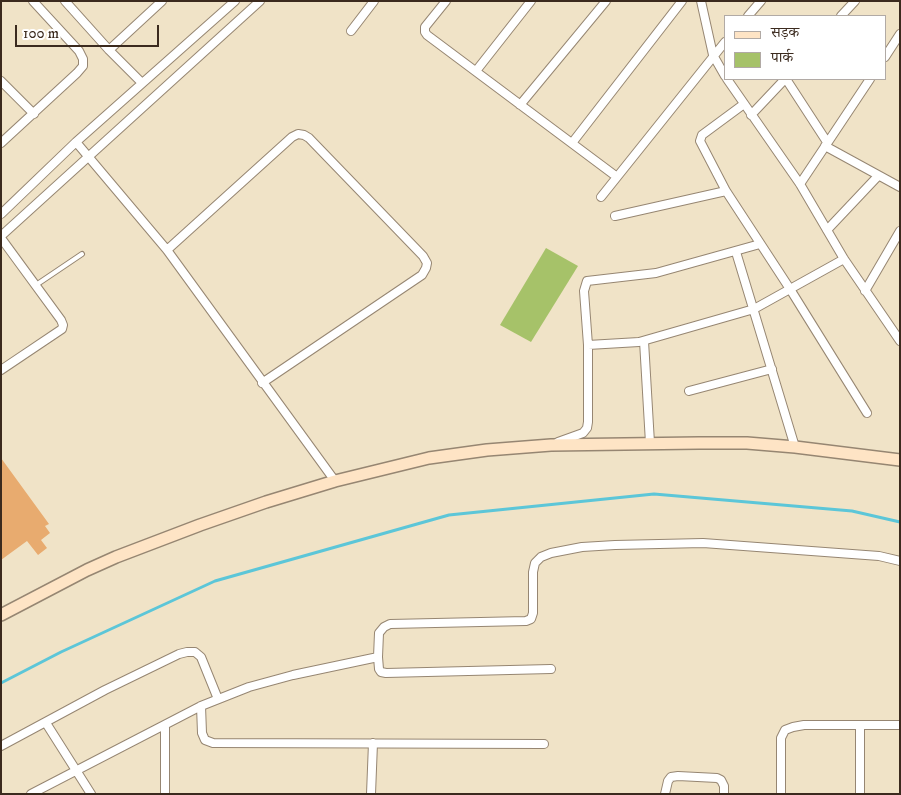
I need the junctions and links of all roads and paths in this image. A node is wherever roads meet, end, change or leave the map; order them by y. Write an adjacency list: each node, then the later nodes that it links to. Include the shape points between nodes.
1 (33, 1): 32 (street, via 83,59 83,66 77,73)
2 (65, 1): 19 (street)
3 (162, 1): 19 (street)
4 (236, 1): 29 (street)
5 (260, 1): 38 (street)
6 (374, 1): 16 (street)
7 (446, 1): 22 (street, via 425,27 425,32)
8 (531, 1): 22 (street)
9 (606, 1): 30 (street)
10 (682, 1): 36 (street)
11 (701, 1): 20 (street)
12 (761, 1): 14 (street)
13 (855, 1): 15 (street)
14 (749, 15)
15 (842, 15)
16 (350, 31)
17 (900, 34): 21 (street)
18 (724, 43): 20 (street)
19 (109, 50): 29 (street)
20 (713, 55): 23 (street); 40 (street)
21 (886, 55)
22 (476, 70): 30 (street)
23 (724, 74)
24 (728, 80): 31 (street)
25 (784, 80): 33 (street)
26 (786, 80): 37 (street)
27 (869, 80): 37 (street)
28 (1, 81): 32 (street)
29 (142, 83): 34 (street)
30 (520, 104): 36 (street)
31 (744, 104): 33 (street); 43 (street, via 702,135 700,141)
32 (34, 114): 35 (street)
33 (751, 115): 41 (street)
34 (76, 142): 38 (street); 45 (street)
35 (1, 143)
36 (572, 143): 40 (street)
37 (826, 144): 39 (street); 41 (street)
38 (88, 156): 49 (street); 51 (street)
39 (878, 176): 42 (street); 47 (street)
40 (617, 177): 44 (street)
41 (800, 184): 47 (street)
42 (900, 187)
43 (726, 191): 46 (street); 50 (street)
44 (601, 197)
45 (1, 214)
46 (615, 216)
47 (827, 230): 54 (street)
48 (900, 231): 57 (street)
49 (1, 237): 55 (street)
50 (760, 244): 52 (street); 56 (street)
51 (167, 250): 64 (street); 64 (street, via 298,134 309,138 423,256 426,268 422,275)
52 (736, 252): 58 (street); 61 (street, via 656,273 587,282 584,291)
53 (82, 254): 55 (lane)
54 (844, 259): 56 (street); 57 (street)
55 (36, 285): 63 (street, via 61,320 62,329)
56 (790, 289): 58 (street); 66 (street)
57 (866, 291): 60 (street)
58 (754, 309): 59 (street); 62 (street)
59 (644, 341): 61 (street); 67 (street)
60 (900, 341)
61 (588, 345): 68 (street, via 587,428 579,436)
62 (772, 369): 65 (street); 69 (street)
63 (1, 370)
64 (262, 383): 71 (street)
65 (689, 391)
66 (867, 413)
67 (650, 442): 68 (street); 69 (street)
68 (551, 444): 71 (street, via 429,458)
69 (795, 447): 70 (street)
70 (900, 460)
71 (335, 481): 73 (street, via 266,502 116,557)
72 (900, 561): 74 (street, via 870,555 702,543 582,547 551,553 535,563 531,619 390,624 379,633)
73 (1, 615)
74 (378, 657): 75 (street, via 379,668 386,673); 76 (street, via 293,675 249,687)
75 (552, 669)
76 (218, 700): 77 (street); 78 (street, via 200,657 194,652 187,652)
77 (201, 706): 79 (street); 82 (street, via 202,733 205,740 213,743)
78 (46, 722): 84 (street); 85 (street)
79 (165, 725): 85 (street); 88 (street)
80 (860, 725): 81 (street); 92 (street, via 804,725 786,730 782,738); 93 (street)
81 (900, 726)
82 (373, 744): 83 (street); 89 (street)
83 (544, 744)
84 (1, 746)
85 (75, 771): 86 (street); 87 (street)
86 (31, 794)
87 (91, 794)
88 (164, 794)
89 (371, 794)
90 (666, 794): 91 (street, via 668,781 678,776 716,778 721,780)
91 (724, 794)
92 (781, 794)
93 (860, 794)

